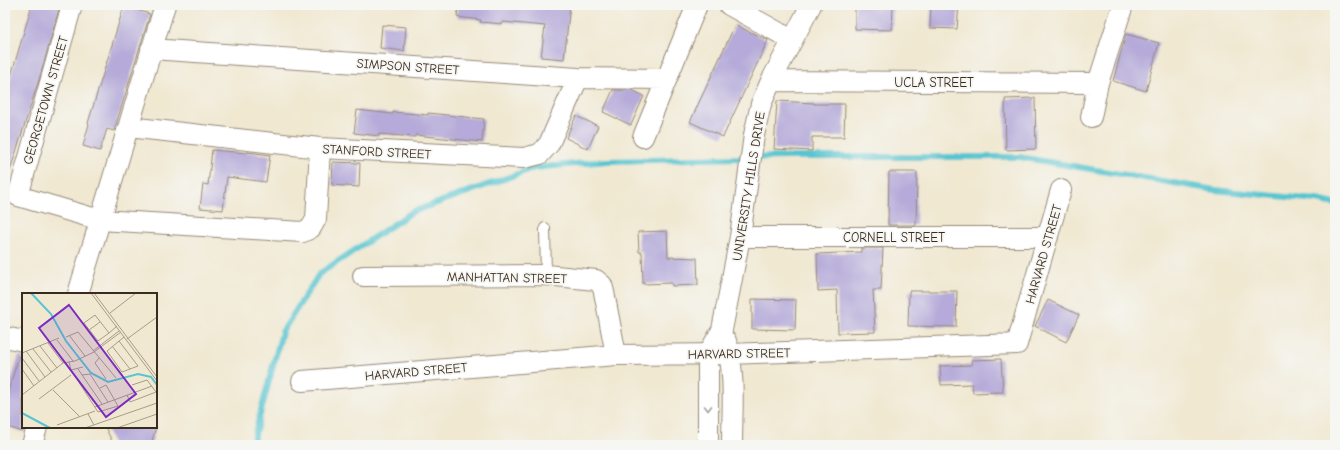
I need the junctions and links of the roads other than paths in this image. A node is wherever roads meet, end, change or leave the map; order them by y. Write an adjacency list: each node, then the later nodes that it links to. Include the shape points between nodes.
1 (72, 5): 18 (street, GEORGETOWN STREET, via 18,196)
2 (165, 5): 8 (street)
3 (697, 5): 10 (street)
4 (729, 5): 7 (street)
5 (811, 5): 7 (street, UNIVERSITY HILLS DRIVE)
6 (1123, 5): 12 (street)
7 (792, 40): 11 (street, UNIVERSITY HILLS DRIVE)
8 (151, 49): 9 (street, SIMPSON STREET); 14 (street)
9 (578, 78): 10 (street, SIMPSON STREET); 16 (street, STANFORD STREET, via 549,144 540,154 524,158)
10 (665, 79): 15 (street)
11 (771, 81): 12 (street, UCLA STREET); 20 (street, UNIVERSITY HILLS DRIVE, via 761,104 754,134)
12 (1098, 83): 13 (street)
13 (1091, 117)
14 (128, 127): 16 (street, STANFORD STREET); 18 (street)
15 (643, 137)
16 (320, 148): 18 (street, via 316,219 311,228 303,232)
17 (1061, 190): 21 (street, HARVARD STREET)
18 (100, 220): 24 (street)
19 (545, 228): 22 (lane)
20 (740, 237): 21 (street, CORNELL STREET); 25 (street, UNIVERSITY HILLS DRIVE)
21 (1048, 237): 29 (street, HARVARD STREET, via 1017,344)
22 (546, 275): 23 (street, MANHATTAN STREET); 30 (street, MANHATTAN STREET, via 596,280 602,285)
23 (363, 276)
24 (78, 293)
25 (722, 330): 28 (street, UNIVERSITY HILLS DRIVE); 29 (street, UNIVERSITY HILLS DRIVE)
26 (5, 337): 27 (street)
27 (22, 341)
28 (708, 354): 29 (street, HARVARD STREET); 30 (street, HARVARD STREET); 34 (street, one-way to 34)
29 (729, 354): 35 (street, UNIVERSITY HILLS DRIVE, via 732,375)
30 (616, 355): 31 (street, HARVARD STREET)
31 (302, 381)
32 (38, 428): 33 (street)
33 (32, 445)
34 (708, 445)
35 (732, 445)

